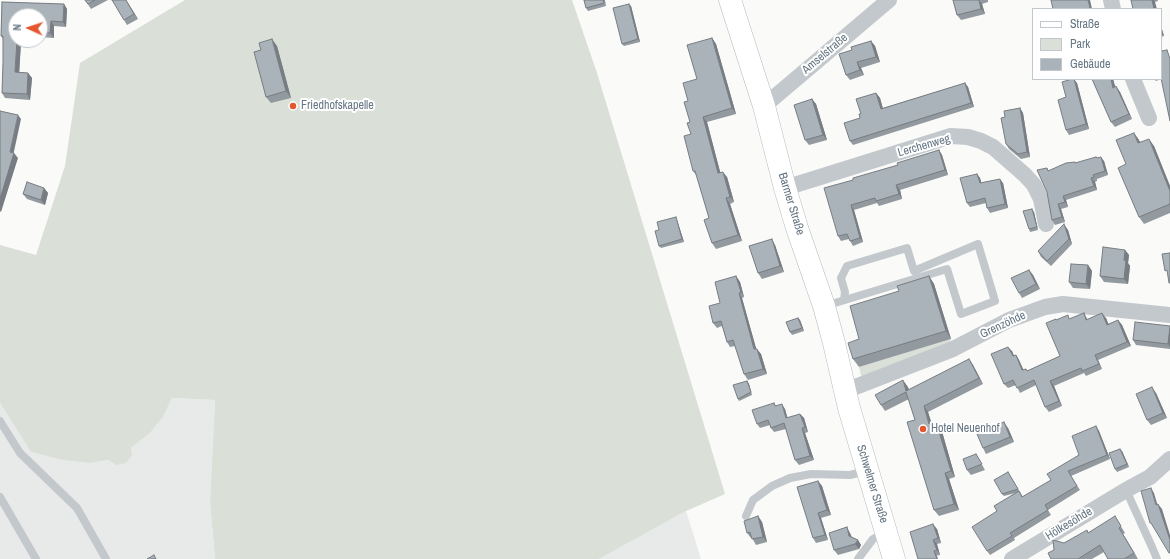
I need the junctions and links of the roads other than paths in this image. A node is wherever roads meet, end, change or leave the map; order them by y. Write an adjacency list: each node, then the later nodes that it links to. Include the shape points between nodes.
1 (730, 0): 4 (main road, Barmer Straße)
2 (887, 1): 4 (street, Amselstraße)
3 (1133, 80): 5 (street)
4 (764, 106): 6 (main road, Barmer Straße)
5 (1149, 118)
6 (785, 188): 7 (street, Lerchenweg, via 950,136 968,137 992,148 1034,185 1041,199); 10 (main road, Barmer Straße)
7 (1046, 224)
8 (915, 275): 8 (lane, via 946,269 961,314 995,301 978,244); 9 (lane); 9 (lane, via 907,248 847,266 841,278 845,292)
9 (844, 300): 10 (lane)
10 (824, 306): 12 (main road, Barmer Straße)
11 (1170, 315): 12 (street, Grenzöhde, via 1062,304 1045,307 1008,320 953,350)
12 (847, 400): 15 (main road, Schwelmer Straße)
13 (0, 421): 23 (lane, via 20,453 77,508)
14 (1170, 459): 16 (street, Hölkesöhde)
15 (868, 470): 20 (lane, via 850,475 811,474 790,478 772,486 753,500); 21 (main road, Schwelmer Straße)
16 (1150, 477): 17 (street); 18 (street, Hölkesöhde)
17 (1170, 478)
18 (1126, 490): 26 (street, Hölkesöhde); 27 (lane)
19 (0, 497): 22 (lane)
20 (746, 516)
21 (886, 533): 24 (lane, via 873,539); 25 (main road, Schwelmer Straße)
22 (36, 559)
23 (106, 559)
24 (858, 559)
25 (894, 559)
26 (1012, 559)
27 (1157, 559)

